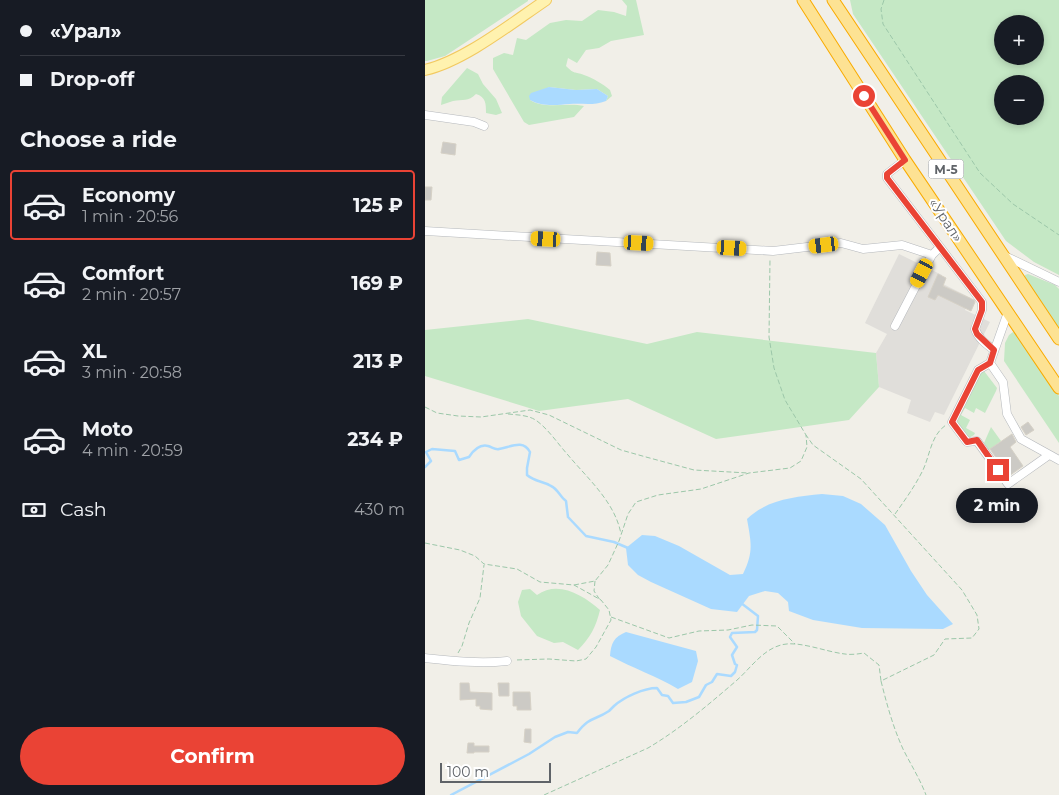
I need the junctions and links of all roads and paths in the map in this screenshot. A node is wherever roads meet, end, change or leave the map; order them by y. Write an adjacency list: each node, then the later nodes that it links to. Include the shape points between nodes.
1 (545, 0): 7 (main road, via 462,55)
2 (803, 0): 10 (highway, «Урал» / М-5)
3 (833, 0): 6 (highway, «Урал» / М-5)
4 (841, 0): 6 (main road)
5 (884, 0): 12 (path, via 881,9 883,24 980,173 1013,204)
6 (842, 14): 16 (highway, «Урал» / М-5)
7 (425, 70)
8 (425, 115): 9 (street)
9 (484, 126)
10 (905, 160): 13 (street, via 887,174 887,178); 18 (highway, «Урал» / М-5)
11 (425, 231): 14 (street)
12 (1059, 235)
13 (940, 247): 15 (street); 21 (street, via 982,302 975,329)
14 (770, 250): 15 (street, via 841,242 863,248 902,246); 27 (path, via 769,322 774,368 785,400)
15 (931, 255): 19 (street)
16 (1004, 255): 17 (street); 20 (highway, «Урал» / М-5)
17 (1059, 282)
18 (1007, 312): 21 (street); 23 (highway, «Урал» / М-5)
19 (895, 326)
20 (1059, 339)
21 (994, 350): 22 (street)
22 (990, 363): 26 (street, via 978,370); 28 (street, via 1003,382 1007,414 1021,439)
23 (1059, 388)
24 (425, 407): 25 (path, via 437,413 458,416)
25 (504, 414): 30 (path, via 530,410 549,415 621,450 694,470); 32 (path, via 528,416 545,429 605,499 619,522)
26 (953, 421): 28 (street, via 967,442 977,440 1009,484); 31 (path, via 941,429 924,469)
27 (806, 435): 30 (path, via 807,447 801,461 790,468); 31 (path, via 813,445 861,479)
28 (1049, 455): 29 (street)
29 (1059, 460)
30 (749, 473): 32 (path, via 701,489 658,495 636,502)
31 (894, 514): 43 (path, via 962,590 977,615 979,629 972,638 945,639 933,655)
32 (621, 536): 35 (path, via 609,565)
33 (425, 543): 34 (path, via 460,550)
34 (485, 564): 36 (path, via 517,569 540,582); 41 (path, via 480,598)
35 (595, 581): 36 (path); 37 (path, via 595,591)
36 (574, 585): 37 (path)
37 (601, 600): 38 (path)
38 (611, 617): 39 (path, via 669,638 699,631 753,625 777,626); 42 (path, via 586,659)
39 (796, 644): 43 (path, via 847,654 864,653 879,665); 44 (path, via 781,645 764,654 711,703 664,739)
40 (425, 658): 41 (street)
41 (453, 661): 42 (street)
42 (507, 661)
43 (881, 681): 45 (path, via 891,719)
44 (544, 795)
45 (926, 795)

